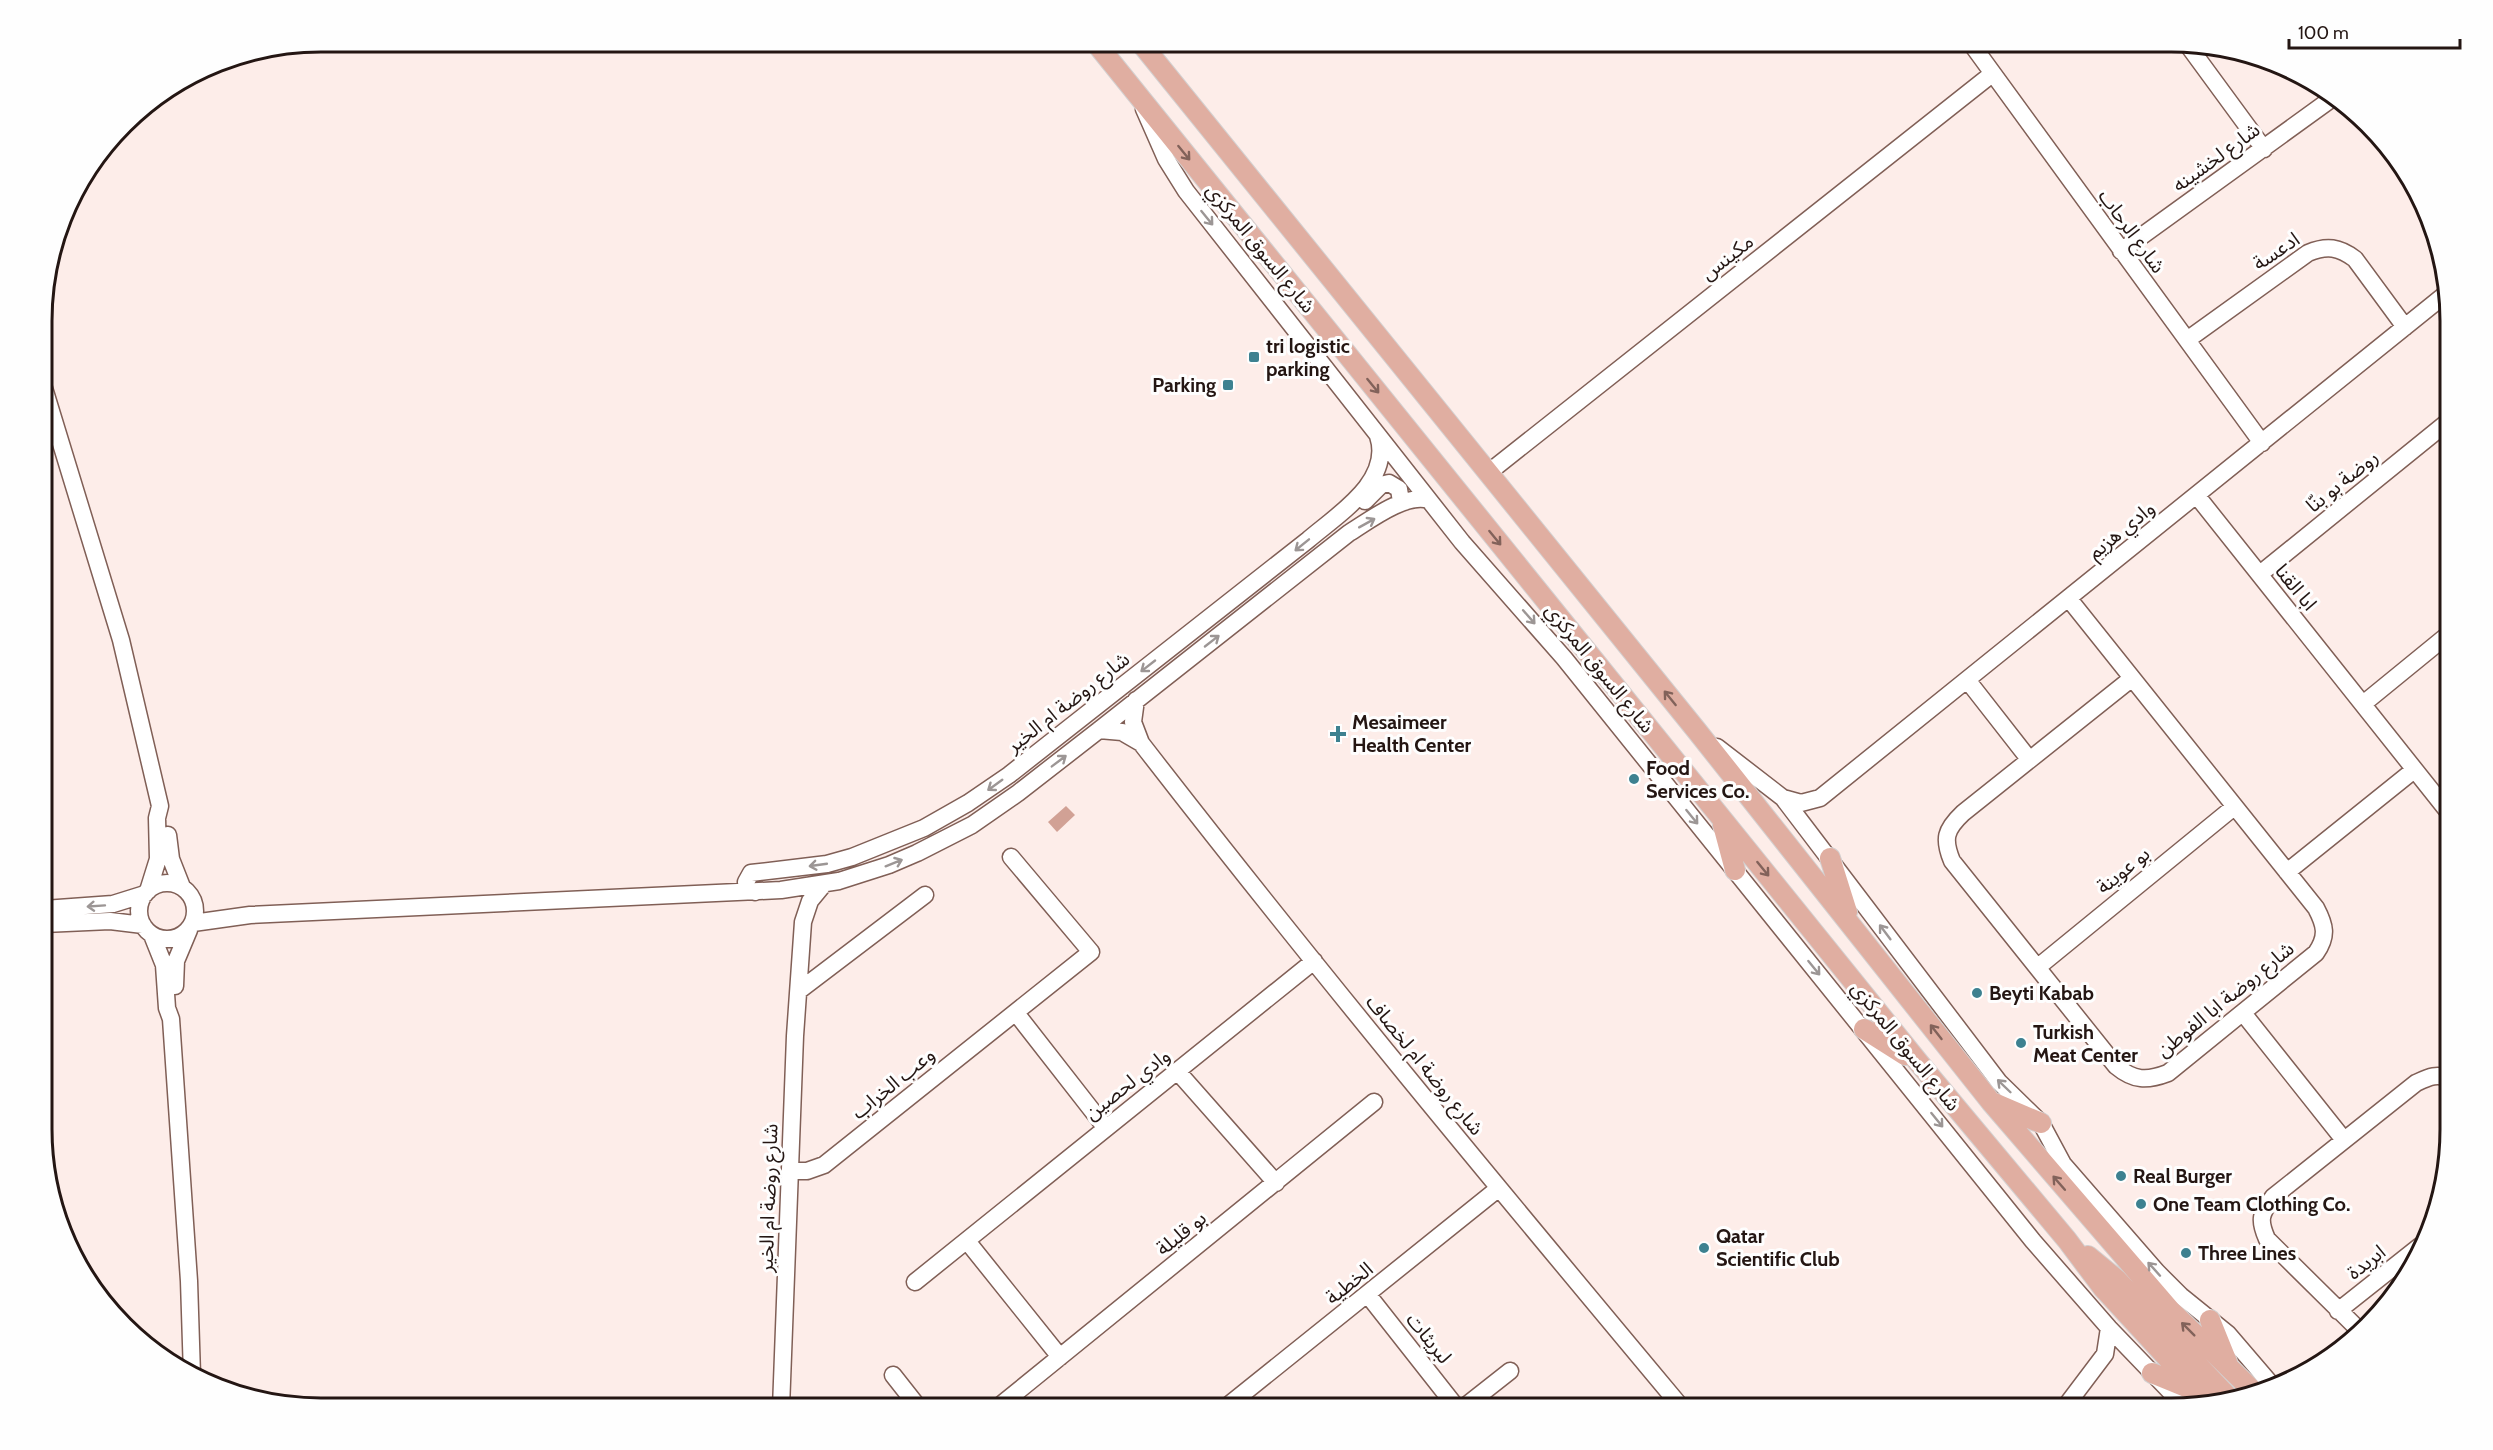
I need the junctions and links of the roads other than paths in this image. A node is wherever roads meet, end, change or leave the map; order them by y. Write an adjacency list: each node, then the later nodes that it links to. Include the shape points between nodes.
1 (1103, 52): 6 (main road, شارع السوق المركزي)
2 (1148, 52): 17 (main road, شارع السوق المركزي)
3 (1977, 52): 5 (street, شارع الرحاب)
4 (2194, 54): 8 (street)
5 (1992, 74): 9 (street, شارع الرحاب); 17 (street, مكينس)
6 (1138, 95): 15 (street, شارع السوق المركزي, one-way to 15, via 1175,176); 39 (main road, شارع السوق المركزي, one-way to 39)
7 (2327, 102): 8 (street, شارع لخشينه)
8 (2264, 149): 9 (street, شارع لخشينه)
9 (2121, 251): 12 (street, شارع الرحاب)
10 (2439, 299): 11 (street, وادي هزيم)
11 (2404, 327): 12 (street, ادعسة, via 2355,259 2344,250 2331,247 2308,253); 16 (street, وادي هزيم)
12 (2187, 340): 16 (street, شارع الرحاب)
13 (52, 414): 37 (street, via 121,640)
14 (2440, 428): 22 (street, روضة بو بنّا)
15 (1378, 436): 19 (street, شارع السوق المركزي); 21 (street, شارع روضة ام الخير, via 1381,457 1374,476)
16 (2262, 443): 18 (street, وادي هزيم)
17 (1488, 473): 30 (main road, شارع السوق المركزي, one-way to 17)
18 (2197, 496): 22 (street, ابا القنا); 23 (street, وادي هزيم)
19 (1429, 500): 20 (street, شارع روضة ام الخير, via 1414,498); 43 (street, شارع السوق المركزي, one-way to 43, via 1564,658)
20 (1401, 502): 21 (street, via 1399,489 1385,484 1351,513); 27 (street, شارع روضة ام الخير, one-way to 20, via 1333,544)
21 (1325, 525): 49 (street, شارع روضة ام الخير, one-way to 49, via 1009,775 968,803 908,835 852,857 827,864 751,873 746,882 748,889)
22 (2260, 574): 28 (street, ابا القنا)
23 (2069, 599): 25 (street, شارع روضة ابا الفوطن); 26 (street, وادي هزيم)
24 (2440, 641): 28 (street)
25 (2132, 679): 32 (street, شارع روضة ابا الفوطن); 38 (street, شارع روضة ابا الفوطن)
26 (1968, 681): 32 (street); 35 (street, وادي هزيم)
27 (1136, 700): 29 (street, شارع روضة ام الخير); 31 (street, شارع روضة ام لخصاف, via 1133,722)
28 (2363, 704): 33 (street, ابا القنا)
29 (1099, 730): 31 (street, شارع روضة ام لخصاف, via 1122,732); 45 (street, شارع روضة ام الخير, one-way to 29, via 889,866 945,840 997,808)
30 (1697, 732): 34 (street, شارع السوق المركزي); 54 (main road, شارع السوق المركزي)
31 (1141, 743): 57 (street, شارع روضة ام لخصاف)
32 (2030, 759): 58 (street, شارع روضة ابا الفوطن, via 1952,823 1946,848 1952,861)
33 (2414, 770): 36 (street, ابا القنا); 44 (street)
34 (1783, 798): 35 (street, via 1802,803); 40 (street, شارع السوق المركزي)
35 (1820, 798): 40 (street, via 1813,816)
36 (2440, 802)
37 (160, 806): 46 (street, via 167,819 171,859); 48 (street, via 158,859)
38 (2234, 807): 44 (street, شارع روضة ابا الفوطن); 58 (street, بو عوينة)
39 (1723, 820): 43 (main road); 64 (main road, شارع السوق المركزي, one-way to 64)
40 (1812, 836): 42 (street, شارع السوق المركزي)
41 (1011, 856): 60 (street, وعب الخراب, via 1090,952)
42 (1830, 858): 54 (main road); 69 (street, شارع السوق المركزي, one-way to 42, via 1999,1082)
43 (1735, 870): 63 (street, شارع السوق المركزي, one-way to 63)
44 (2287, 872): 61 (street, شارع روضة ابا الفوطن, via 2323,921 2323,943)
45 (824, 884): 47 (street, شارع روضة ام الخير); 53 (street, شارع روضة ام الخير, via 810,901)
46 (182, 887): 48 (street, via 164,883); 55 (street, via 195,903)
47 (781, 890): 49 (street, شارع روضة ام الخير); 53 (street, شارع روضة ام الخير, via 797,901)
48 (146, 892): 51 (street, one-way to 51, via 113,904); 56 (street, via 139,912)
49 (755, 892): 55 (street, via 250,915)
50 (925, 895): 59 (street)
51 (52, 911)
52 (52, 913): 56 (street)
53 (803, 922): 59 (street, شارع روضة ام الخير)
54 (1851, 923): 68 (main road, شارع السوق المركزي, one-way to 54)
55 (191, 926): 56 (street, via 172,939); 62 (street, via 176,961 176,1000)
56 (147, 930): 62 (street, via 164,965)
57 (1314, 961): 65 (street, وادي لحصين); 74 (street, شارع روضة ام لخصاف)
58 (2038, 967): 61 (street, شارع روضة ابا الفوطن, via 2116,1066 2139,1079 2168,1073)
59 (800, 990): 72 (street, شارع روضة ام الخير)
60 (1016, 1012): 70 (street); 72 (street, وعب الخراب, via 824,1166)
61 (2243, 1013): 71 (street)
62 (171, 1019): 87 (street)
63 (1864, 1029): 64 (main road); 83 (street, شارع السوق المركزي, one-way to 83, via 2033,1241)
64 (1919, 1063): 75 (main road, شارع السوق المركزي)
65 (1178, 1072): 70 (street, وادي لحصين); 73 (street)
66 (2440, 1075): 71 (street, via 2416,1083)
67 (1374, 1102): 73 (street, بو قليلة)
68 (1991, 1102): 69 (main road); 88 (main road, شارع السوق المركزي, one-way to 68, via 2163,1302)
69 (2041, 1123): 81 (street, شارع السوق المركزي, one-way to 69, via 2169,1285 2080,1185 2063,1164)
70 (1105, 1127): 76 (street, وادي لحصين)
71 (2344, 1140): 80 (street, via 2273,1197 2261,1214 2261,1227 2267,1239)
72 (790, 1171): 97 (street, شارع روضة ام الخير)
73 (1276, 1183): 85 (street, بو قليلة)
74 (1498, 1188): 79 (street, الخطية); 103 (street, شارع روضة ام لخصاف)
75 (2067, 1240): 94 (main road, via 2116,1279); 96 (main road, شارع السوق المركزي, via 2103,1288)
76 (967, 1241): 78 (street, وادي لحصين); 85 (street)
77 (2408, 1255): 80 (street, ابريدة)
78 (915, 1282)
79 (1368, 1295): 100 (street, الخطية); 101 (street, لبريثات)
80 (2338, 1311): 82 (street)
81 (2210, 1320): 88 (main road); 92 (street, شارع السوق المركزي, via 2238,1345)
82 (2354, 1326)
83 (2109, 1328): 84 (street, شارع السوق المركزي); 86 (street, via 2108,1346)
84 (2133, 1353): 86 (street, via 2116,1354); 90 (street, شارع السوق المركزي)
85 (1060, 1357): 99 (street, بو قليلة)
86 (2100, 1362): 104 (street)
87 (192, 1364)
88 (2230, 1370): 93 (main road, شارع السوق المركزي)
89 (1510, 1371): 102 (street)
90 (2152, 1373): 95 (main road); 105 (street, شارع السوق المركزي)
91 (892, 1375): 98 (street)
92 (2267, 1380)
93 (2248, 1386)
94 (2223, 1392)
95 (2200, 1396)
96 (2202, 1396)
97 (781, 1398)
98 (911, 1398)
99 (1009, 1398)
100 (1238, 1398)
101 (1449, 1398)
102 (1475, 1398)
103 (1674, 1398)
104 (2072, 1398)
105 (2176, 1398)

